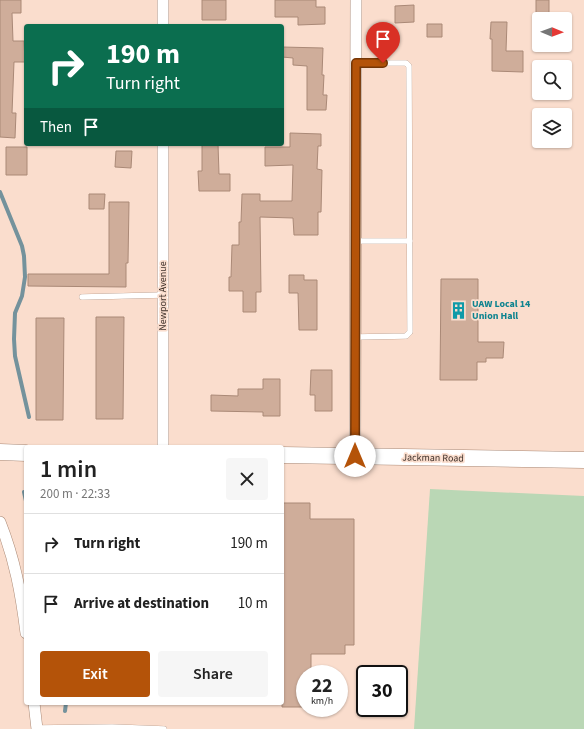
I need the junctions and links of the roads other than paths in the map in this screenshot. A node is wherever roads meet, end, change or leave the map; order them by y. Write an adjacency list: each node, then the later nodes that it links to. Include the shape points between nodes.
1 (163, 0): 3 (street)
2 (356, 0): 4 (street)
3 (163, 24)
4 (356, 63): 6 (street); 7 (lane, via 406,63 409,66)
5 (163, 146): 8 (street, Newport Avenue)
6 (356, 241): 7 (lane); 10 (street)
7 (410, 241): 10 (lane, via 410,332 406,336)
8 (163, 295): 9 (lane); 11 (street, Newport Avenue)
9 (82, 297)
10 (356, 337): 15 (street)
11 (163, 445)
12 (0, 452): 13 (main road)
13 (24, 453)
14 (284, 455): 15 (main road, Jackman Road)
15 (355, 456): 16 (main road, Jackman Road)
16 (584, 460)
17 (0, 522): 18 (street, via 17,574)
18 (24, 614)
19 (34, 705): 20 (street)
20 (37, 729): 21 (lane)
21 (164, 729)

